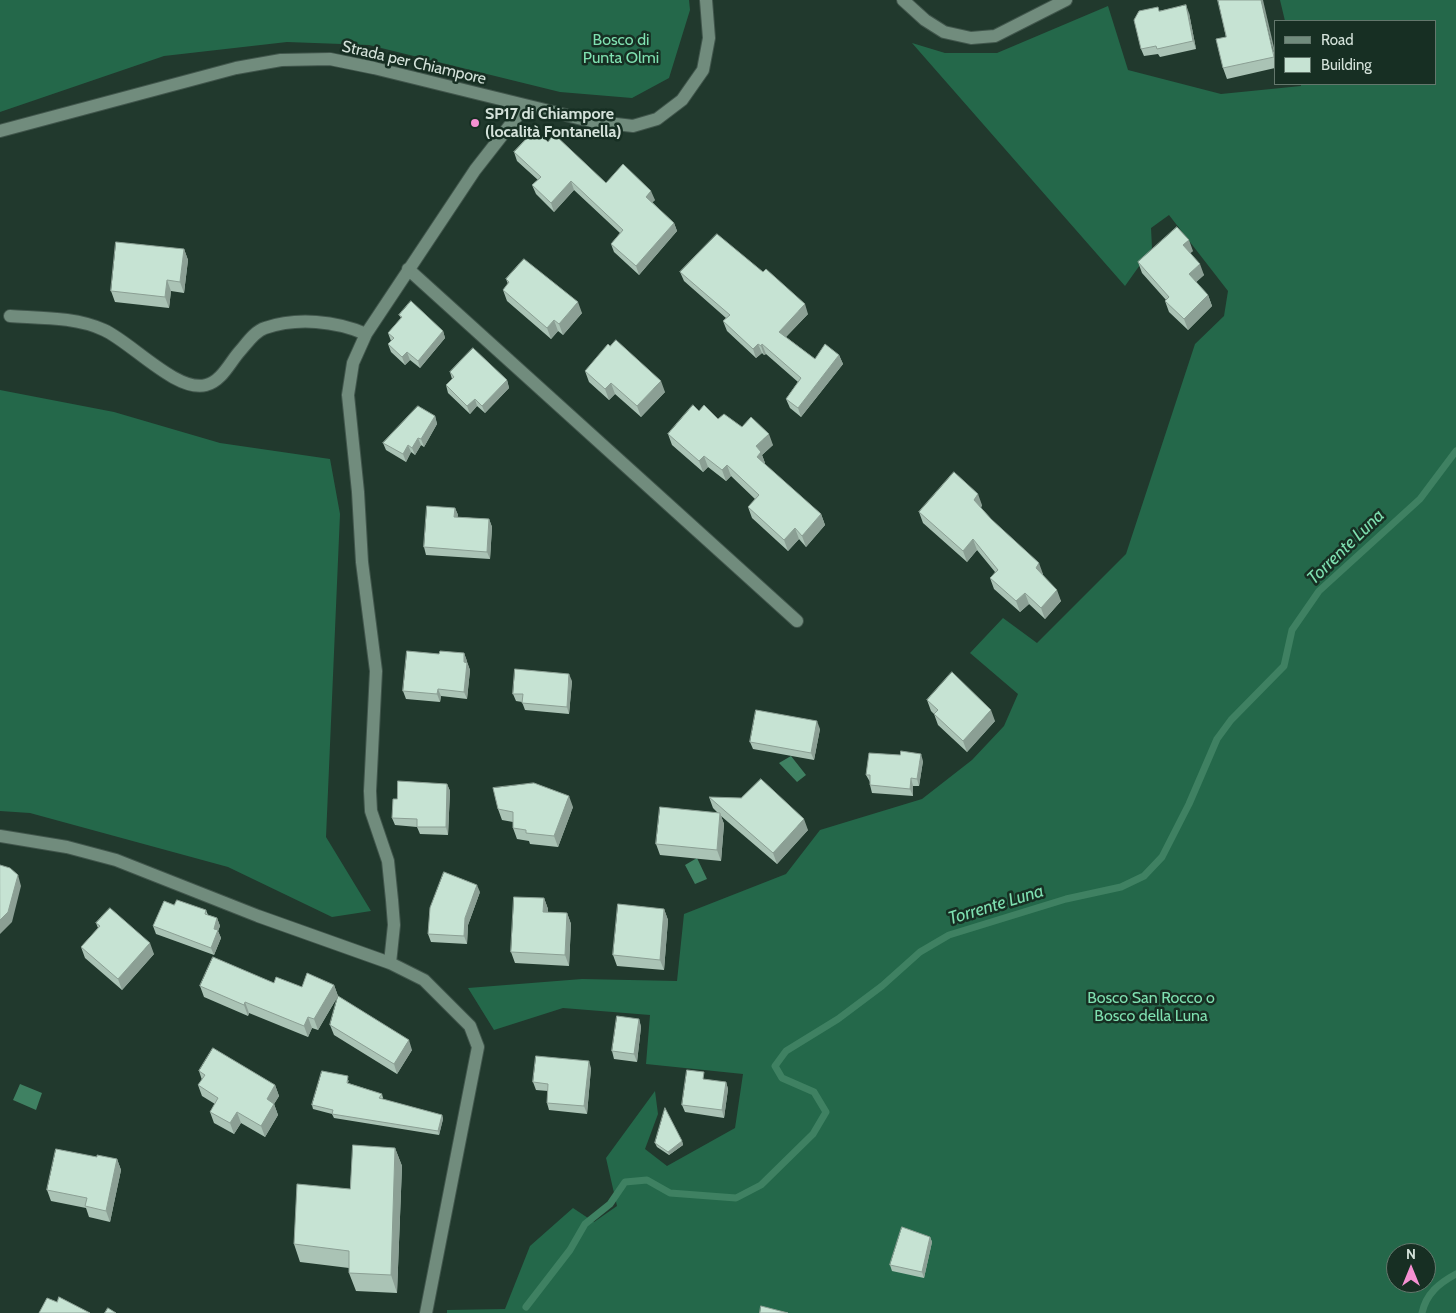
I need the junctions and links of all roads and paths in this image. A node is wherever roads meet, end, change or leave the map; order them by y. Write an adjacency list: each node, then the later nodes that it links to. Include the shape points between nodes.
1 (706, 0): 4 (street, Strada per Chiampore, via 709,38 703,70 682,100 657,119 633,126 590,121)
2 (903, 0): 3 (street, via 924,20 944,32 971,38 995,36)
3 (1066, 0)
4 (525, 106): 5 (street, Strada per Chiampore, via 330,59 281,60 236,68); 6 (street, via 475,170)
5 (0, 131)
6 (408, 269): 8 (street); 9 (street)
7 (10, 316): 8 (street, via 71,321 104,330 131,346 163,372 184,382 205,386 221,377 252,337 264,328 297,322 328,323)
8 (366, 334): 11 (street, via 353,363 348,395 362,562 376,670 371,804 388,861 394,925)
9 (797, 621)
10 (0, 836): 11 (street, via 67,847 116,860 267,920)
11 (390, 963): 12 (street, via 424,980 470,1026 478,1047)
12 (426, 1313)

